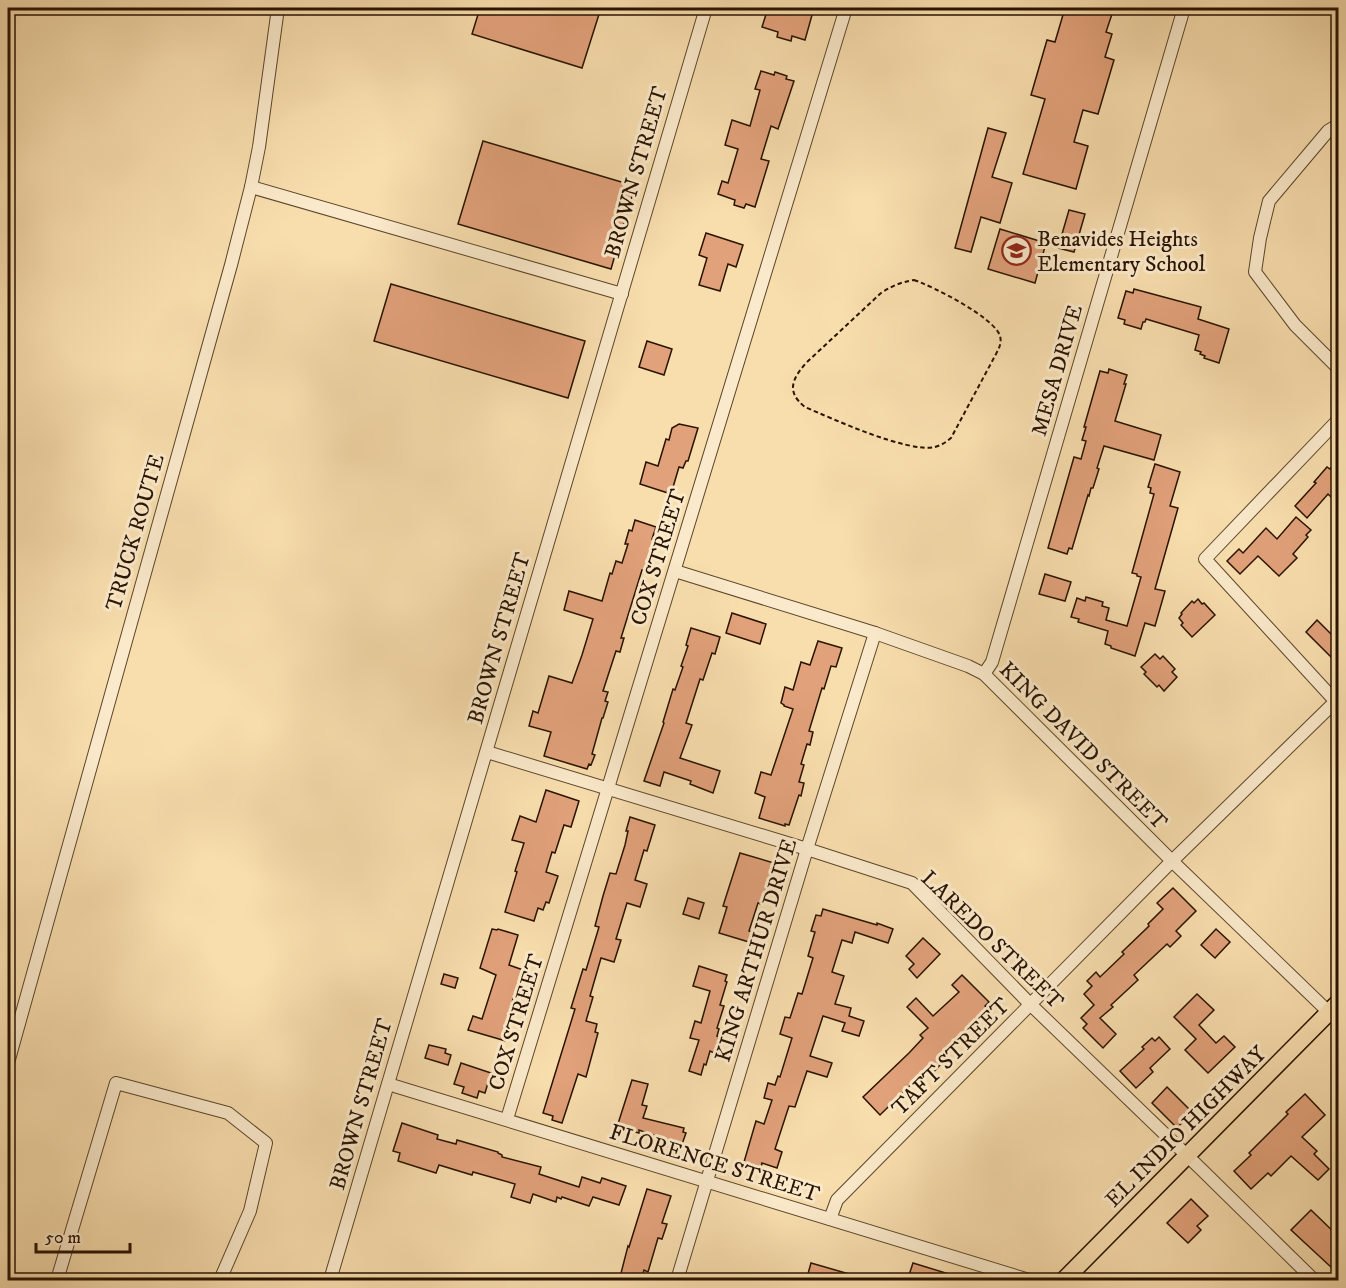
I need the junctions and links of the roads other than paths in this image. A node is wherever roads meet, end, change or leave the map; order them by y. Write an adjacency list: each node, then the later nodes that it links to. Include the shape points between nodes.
1 (278, 8): 6 (street, TRUCK ROUTE)
2 (706, 8): 7 (street, BROWN STREET)
3 (846, 8): 10 (street, COX STREET)
4 (1184, 8): 12 (street, MESA DRIVE, via 992,662)
5 (1338, 124): 8 (street, via 1269,201 1255,272 1295,325)
6 (251, 187): 7 (street); 20 (street, TRUCK ROUTE)
7 (622, 294): 14 (street, BROWN STREET)
8 (1338, 368)
9 (1338, 420): 13 (street, via 1205,559)
10 (675, 571): 11 (street, KING DAVID STREET); 15 (street, COX STREET)
11 (875, 633): 12 (street, KING DAVID STREET); 16 (street, KING ARTHUR DRIVE)
12 (984, 674): 17 (street, KING DAVID STREET)
13 (1338, 702): 17 (street, TAFT STREET)
14 (487, 752): 15 (street, LAREDO STREET); 21 (street, BROWN STREET)
15 (608, 789): 16 (street, LAREDO STREET); 22 (street, COX STREET)
16 (807, 849): 18 (street, LAREDO STREET, via 912,884); 24 (street, KING ARTHUR DRIVE)
17 (1172, 861): 18 (street, TAFT STREET); 19 (street, KING DAVID STREET)
18 (1030, 1004): 23 (street, LAREDO STREET); 25 (street, TAFT STREET, via 837,1200)
19 (1336, 1012): 23 (main road, EL INDIO HIGHWAY)
20 (8, 1063)
21 (388, 1084): 22 (street, FLORENCE STREET); 28 (street, BROWN STREET)
22 (507, 1119): 24 (street, FLORENCE STREET)
23 (1187, 1156): 31 (main road, EL INDIO HIGHWAY); 32 (street, LAREDO STREET)
24 (707, 1182): 25 (street, FLORENCE STREET); 29 (street, KING ARTHUR DRIVE)
25 (830, 1219): 30 (street, FLORENCE STREET)
26 (57, 1281): 27 (street, via 116,1083 228,1113 266,1143 250,1211)
27 (220, 1281)
28 (330, 1281)
29 (677, 1281)
30 (1029, 1281)
31 (1064, 1281)
32 (1314, 1281)

